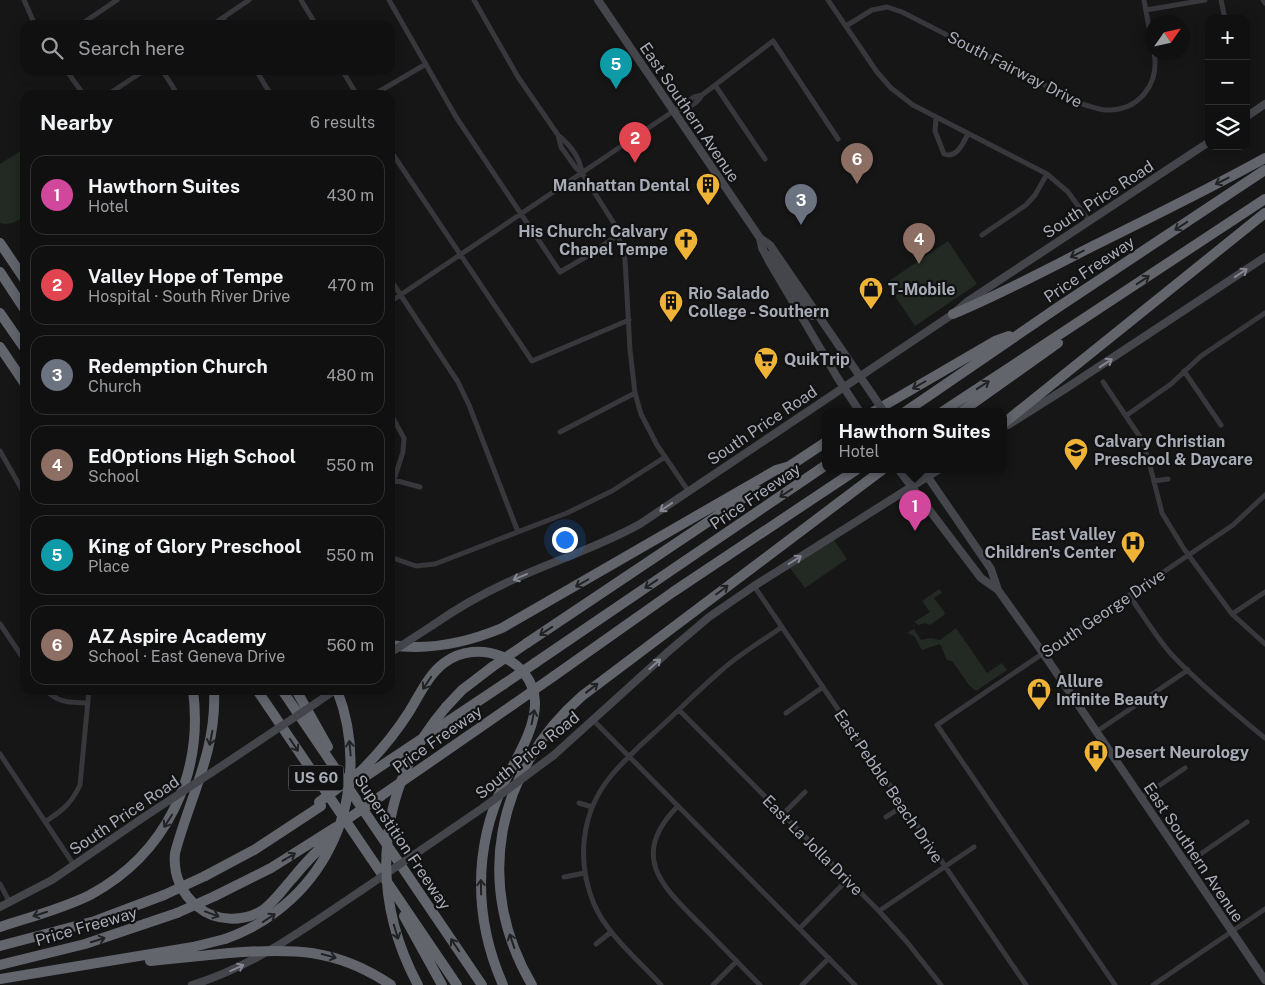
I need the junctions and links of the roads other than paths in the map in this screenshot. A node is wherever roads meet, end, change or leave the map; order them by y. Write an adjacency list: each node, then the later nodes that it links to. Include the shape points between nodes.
1 (24, 0): 18 (street)
2 (117, 0): 19 (street)
3 (248, 0): 17 (street)
4 (301, 0): 21 (street)
5 (389, 0): 24 (street)
6 (474, 0): 48 (street, via 518,77 581,164)
7 (598, 0): 38 (main road, East Southern Avenue)
8 (828, 0): 22 (street)
9 (1144, 0): 14 (street)
10 (1206, 0): 14 (street)
11 (1221, 0): 16 (street)
12 (1263, 0): 13 (street)
13 (1265, 3)
14 (1146, 10): 15 (street)
15 (1147, 15)
16 (1223, 15)
17 (223, 18): 20 (street)
18 (33, 20)
19 (87, 20)
20 (220, 20)
21 (313, 20)
22 (846, 26): 23 (street, South Fairway Drive, via 872,10 887,6 1082,104 1105,110 1124,108 1149,90 1155,76); 40 (street, via 876,72 891,88)
23 (1156, 60)
24 (426, 64): 36 (street); 52 (street, via 456,117)
25 (70, 75): 31 (street)
26 (137, 75): 32 (street)
27 (165, 75): 33 (street)
28 (259, 75): 34 (street)
29 (345, 75): 35 (street)
30 (715, 85): 38 (street); 42 (street, via 773,41); 46 (street)
31 (80, 90)
32 (115, 90)
33 (175, 90)
34 (268, 90)
35 (353, 90)
36 (382, 90)
37 (1265, 104): 39 (main road)
38 (674, 111): 48 (street); 56 (main road, East Southern Avenue)
39 (1250, 114)
40 (936, 117): 41 (street); 41 (street, via 935,131 944,154 950,156 958,152)
41 (968, 134): 49 (street)
42 (838, 139)
43 (1205, 145): 53 (main road, South Price Road)
44 (395, 157): 59 (street)
45 (1265, 158): 71 (highway, one-way to 71, via 1010,289)
46 (764, 160)
47 (1265, 170): 73 (highway, Price Freeway, one-way to 73)
48 (582, 173): 52 (street); 54 (street, via 607,209)
49 (1047, 174): 53 (street, via 1072,196); 55 (street, via 1026,205)
50 (1265, 199): 67 (highway, one-way to 50)
51 (1265, 213): 89 (highway)
52 (522, 214): 54 (street, via 560,272); 59 (street)
53 (1089, 221): 71 (main road, South Price Road)
54 (619, 234): 72 (street, via 625,259)
55 (982, 235)
56 (760, 238): 58 (main road, East Southern Avenue); 69 (main road, East Southern Avenue, via 770,245)
57 (0, 243): 62 (highway)
58 (762, 248): 69 (main road, via 776,262 807,312 812,316); 80 (main road, East Southern Avenue)
59 (460, 254): 64 (street); 72 (street, via 532,361)
60 (1265, 257): 92 (main road, one-way to 60)
61 (0, 272): 66 (highway)
62 (20, 273)
63 (395, 286): 64 (street)
64 (401, 294): 65 (street); 112 (street, via 458,382)
65 (395, 298)
66 (20, 302)
67 (1102, 306): 86 (highway, one-way to 67); 87 (highway, via 1073,333)
68 (0, 313): 74 (highway)
69 (817, 313): 77 (main road, East Southern Avenue)
70 (1265, 313): 76 (street)
71 (953, 314): 77 (main road, South Price Road)
72 (629, 320): 81 (street)
73 (1024, 330): 83 (highway, one-way to 83, via 995,341); 85 (highway, Price Freeway)
74 (20, 342)
75 (0, 347): 78 (highway)
76 (1184, 371): 88 (street, via 1156,396); 91 (street)
77 (860, 376): 80 (main road, South Price Road); 84 (main road, East Southern Avenue, bridge)
78 (20, 377)
79 (1103, 382): 88 (street)
80 (843, 387): 82 (main road, East Southern Avenue); 110 (main road, South Price Road)
81 (635, 394): 93 (street); 96 (street, via 641,414)
82 (857, 408)
83 (880, 408)
84 (881, 408)
85 (911, 408)
86 (948, 408)
87 (967, 408)
88 (1126, 416): 106 (street, via 1140,437)
89 (1007, 421)
90 (395, 422): 103 (street, via 404,438)
91 (1221, 425)
92 (1007, 426)
93 (560, 432)
94 (822, 445): 97 (highway)
95 (0, 451): 107 (street)
96 (665, 456): 110 (street); 112 (street, via 612,491)
97 (790, 466): 123 (highway, one-way to 123, via 776,470 502,628 453,644); 188 (highway, one-way to 188, bridge, via 492,667 462,690 424,735 406,767 392,806 386,868 391,914 405,958)
98 (822, 469): 148 (highway, Price Freeway, one-way to 148, bridge, via 504,684)
99 (852, 473): 160 (highway, Price Freeway, bridge, via 666,597)
100 (878, 473): 193 (highway, one-way to 100, via 520,964 506,921 499,863 503,824 513,791 531,754 559,717 582,696)
101 (901, 473): 109 (main road, East Southern Avenue)
102 (925, 473): 109 (main road, South Price Road); 116 (main road, East Southern Avenue, via 991,569)
103 (395, 477)
104 (1168, 479): 106 (street)
105 (395, 480): 108 (street)
106 (1154, 481): 113 (street, via 1162,513)
107 (20, 486)
108 (420, 487)
109 (911, 487): 115 (main road, South Price Road, one-way to 109); 116 (main road, East Southern Avenue, via 980,578)
110 (689, 492): 124 (main road, South Price Road, one-way to 124, bridge, via 629,530 472,601)
111 (1265, 495): 113 (street, South George Drive, via 1233,525)
112 (518, 532): 114 (street, via 435,564 416,566)
113 (1188, 555): 118 (street, South George Drive); 119 (street)
114 (395, 560)
115 (754, 586): 121 (street, East Pebble Beach Drive); 141 (main road, South Price Road, one-way to 115, via 688,634)
116 (998, 590): 125 (main road, East Southern Avenue)
117 (1265, 592): 119 (street)
118 (1129, 595): 125 (street, South George Drive); 127 (street, via 1159,639)
119 (1232, 614): 122 (street)
120 (0, 624): 126 (street)
121 (782, 627): 128 (street, East Pebble Beach Drive); 139 (street, via 724,668)
122 (1265, 644)
123 (395, 645)
124 (395, 650)
125 (1043, 653): 142 (main road, East Southern Avenue); 201 (street, South George Drive, via 938,725)
126 (20, 654)
127 (1188, 670): 142 (street); 143 (street)
128 (823, 687): 140 (street); 153 (street, East Pebble Beach Drive)
129 (51, 695): 138 (street, via 64,702)
130 (89, 695): 138 (street)
131 (193, 695): 174 (highway, one-way to 174, via 194,740 187,780 171,816 154,841 124,872 89,895)
132 (214, 695): 160 (highway, one-way to 160, via 211,744 174,861 178,880 192,902 206,912 228,919 255,914 268,906)
133 (259, 695): 164 (highway, US 60, one-way to 164)
134 (285, 695): 159 (highway, Superstition Freeway / US 60)
135 (299, 695): 159 (highway)
136 (328, 695): 163 (main road, South Price Road, bridge)
137 (338, 695): 182 (highway, one-way to 137, bridge, via 226,939 257,926 285,906 314,875 334,842 351,769 347,722)
138 (88, 703): 157 (street, via 80,785 64,809)
139 (679, 710): 145 (street); 155 (street, East La Jolla Drive)
140 (786, 713)
141 (593, 720): 145 (street); 186 (main road, South Price Road, one-way to 141, bridge, via 265,954 362,890 484,807 554,755)
142 (1096, 732): 150 (main road, East Southern Avenue)
143 (1265, 738)
144 (0, 754): 146 (street)
145 (630, 757): 152 (street); 154 (street, via 610,776)
146 (2, 762): 157 (street)
147 (1185, 768): 150 (street)
148 (360, 776): 179 (highway, Price Freeway, bridge, via 254,850 205,876 95,921); 192 (highway, one-way to 148, via 485,932 481,877 484,844 494,809 534,718 534,696 529,681 510,660 493,653 463,653 453,657 434,673 391,738)
149 (805, 792): 155 (street)
150 (1141, 798): 162 (main road, East Southern Avenue)
151 (579, 803): 154 (street)
152 (678, 806): 175 (street); 181 (street, via 658,831 654,847 656,873 677,901)
153 (902, 806): 156 (street); 165 (street, East Pebble Beach Drive)
154 (592, 807): 166 (street, via 583,840)
155 (782, 814): 168 (street, East La Jolla Drive)
156 (886, 817)
157 (46, 822): 163 (street)
158 (1247, 822): 162 (street)
159 (374, 826): 191 (highway, Superstition Freeway / US 60, one-way to 159)
160 (338, 829): 183 (highway, Price Freeway, one-way to 160, bridge, via 85,944 177,912 271,868)
161 (974, 847): 165 (street)
162 (1186, 864): 177 (main road, East Southern Avenue)
163 (74, 865): 170 (main road, South Price Road)
164 (376, 865): 189 (highway); 190 (highway, US 60)
165 (944, 867): 173 (street); 200 (street, East Pebble Beach Drive)
166 (585, 873): 167 (street); 176 (street, via 594,904)
167 (564, 877)
168 (848, 880): 173 (street, East La Jolla Drive); 175 (street)
169 (0, 884): 170 (street)
170 (10, 903): 171 (main road, South Price Road)
171 (0, 907)
172 (1265, 909): 177 (street)
173 (879, 911): 199 (street, East La Jolla Drive)
174 (0, 927)
175 (800, 928): 180 (street)
176 (611, 932): 178 (street); 194 (street)
177 (1232, 932): 185 (main road, East Southern Avenue); 202 (street)
178 (596, 944)
179 (0, 946)
180 (829, 958): 197 (street); 198 (street)
181 (737, 961): 195 (street); 196 (street)
182 (104, 963): 184 (highway); 187 (highway, one-way to 187, bridge, via 295,950 355,964)
183 (0, 965)
184 (0, 980)
185 (1265, 980)
186 (192, 985)
187 (391, 985)
188 (418, 985)
189 (442, 985)
190 (457, 985)
191 (482, 985)
192 (503, 985)
193 (532, 985)
194 (659, 985)
195 (713, 985)
196 (760, 985)
197 (802, 985)
198 (855, 985)
199 (941, 985)
200 (1026, 985)
201 (1115, 985)
202 (1152, 985)

